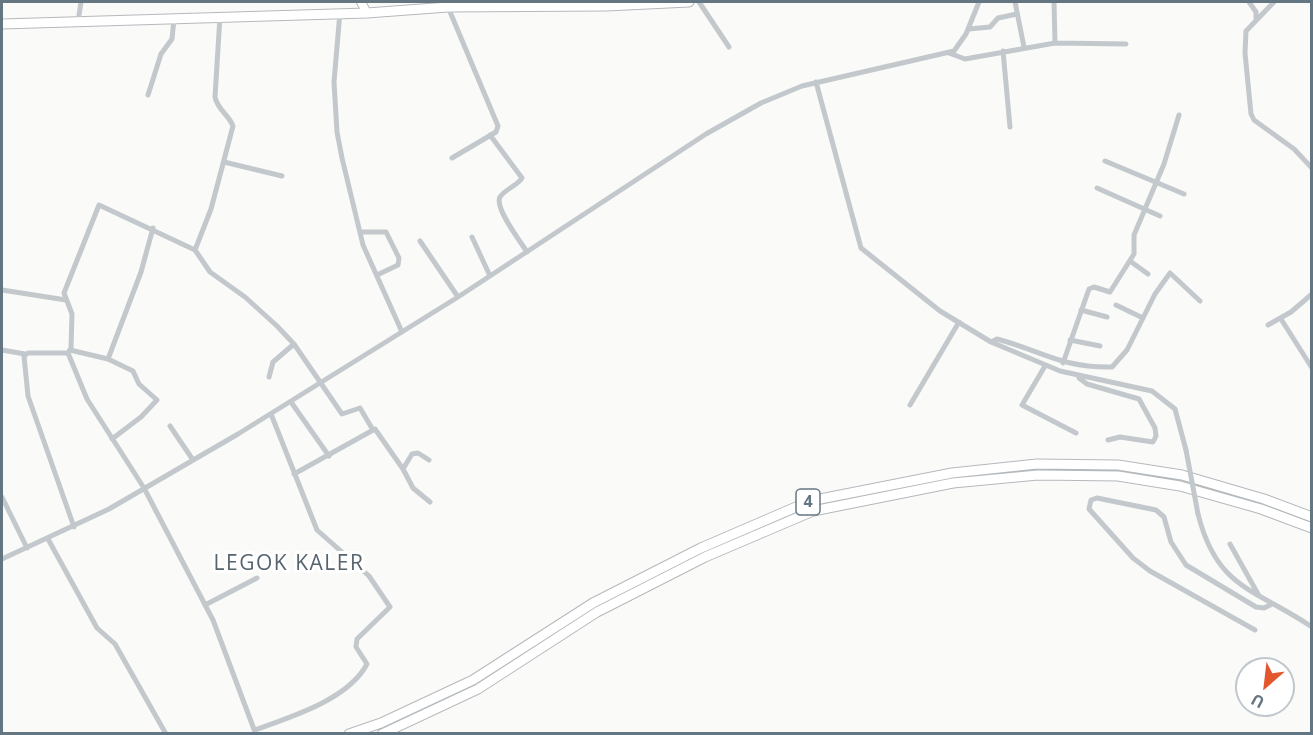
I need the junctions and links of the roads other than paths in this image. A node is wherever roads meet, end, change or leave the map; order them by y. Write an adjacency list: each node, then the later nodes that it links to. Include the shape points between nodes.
1 (81, 2): 20 (street)
2 (361, 2): 15 (street)
3 (688, 2): 10 (highway)
4 (699, 2): 25 (street)
5 (979, 2): 22 (street)
6 (1015, 2): 16 (street)
7 (1054, 2): 23 (street)
8 (1249, 2): 19 (street)
9 (1274, 2): 19 (street)
10 (615, 3): 12 (highway)
11 (475, 4): 12 (highway); 13 (highway)
12 (587, 4)
13 (448, 7): 15 (highway); 33 (street, via 498,126)
14 (340, 12): 15 (highway); 17 (highway); 45 (street, via 334,82 337,132)
15 (367, 13)
16 (1017, 14): 22 (street, via 998,18 990,27); 26 (street)
17 (220, 16): 18 (highway); 36 (street, via 215,98 233,126)
18 (174, 19): 20 (highway); 30 (street, via 172,39 161,54)
19 (1256, 20): 37 (street, via 1246,32 1251,114)
20 (78, 22): 21 (highway)
21 (2, 24)
22 (969, 29): 28 (street, via 959,46)
23 (1055, 44): 24 (street); 26 (street)
24 (1126, 44)
25 (729, 47)
26 (1024, 47): 27 (street)
27 (1003, 51): 28 (street, via 966,59); 32 (street)
28 (949, 53): 29 (street)
29 (816, 82): 49 (street, via 774,96 706,134); 64 (street, via 859,245 902,282)
30 (148, 95)
31 (1179, 115): 39 (street)
32 (1010, 127)
33 (490, 135): 34 (street); 49 (street, via 522,178 501,196 499,204)
34 (452, 158)
35 (1105, 161): 39 (street)
36 (224, 162): 38 (street); 48 (street)
37 (1311, 168)
38 (282, 176)
39 (1156, 182): 41 (street); 42 (street)
40 (1097, 188): 42 (street)
41 (1184, 194)
42 (1146, 210): 43 (street); 50 (street, via 1134,236)
43 (1160, 216)
44 (153, 228): 48 (street); 57 (street, via 97,206 64,293); 74 (street)
45 (360, 232): 52 (street); 52 (street, via 386,232 399,258 398,265)
46 (472, 237): 53 (street)
47 (420, 241): 56 (street)
48 (195, 250): 69 (street, via 210,272 245,297)
49 (527, 252): 53 (street)
50 (1130, 261): 51 (street); 60 (street, via 1110,292 1089,289)
51 (1148, 274)
52 (377, 275): 66 (street)
53 (490, 276): 56 (street)
54 (2, 290): 57 (street)
55 (1311, 294): 63 (street)
56 (458, 297): 66 (street)
57 (66, 300): 72 (street, via 72,314)
58 (1200, 301): 62 (street, via 1170,273)
59 (1116, 305): 62 (street)
60 (1081, 310): 61 (street); 67 (street)
61 (1107, 316)
62 (1143, 318): 75 (street, via 1127,350 1112,367)
63 (1281, 319): 65 (street); 77 (street)
64 (959, 322): 68 (street); 82 (street)
65 (1268, 325)
66 (402, 332): 80 (street)
67 (1070, 340): 70 (street); 75 (street)
68 (991, 342): 75 (street, via 1011,342); 76 (street)
69 (294, 344): 78 (street, via 273,362); 80 (street)
70 (1100, 345)
71 (2, 350): 73 (street)
72 (69, 352): 73 (street); 74 (street); 87 (street, via 87,399)
73 (25, 354): 98 (street, via 28,396)
74 (108, 359): 87 (street, via 133,371 139,384 157,400)
75 (1063, 363)
76 (1045, 366): 79 (street); 86 (street, via 1022,405)
77 (1311, 368)
78 (269, 377)
79 (1077, 377): 88 (street, via 1087,384 1139,399 1155,428 1153,442); 105 (street, bridge, via 1152,391 1175,410 1205,542 1237,582)
80 (321, 383): 81 (street); 85 (street, via 342,414 360,408)
81 (291, 402): 83 (street); 89 (street)
82 (910, 405)
83 (271, 414): 90 (street); 93 (street)
84 (170, 426): 90 (street)
85 (373, 430): 89 (street); 92 (street, via 378,431)
86 (1076, 433)
87 (112, 439): 94 (street)
88 (1108, 440)
89 (329, 456): 93 (street)
90 (193, 460): 94 (street)
91 (429, 460): 92 (street, via 412,453)
92 (403, 469): 96 (street, via 413,488)
93 (294, 474): 110 (street, via 317,530 369,576 390,607 357,639 356,647 367,664 338,693 310,710)
94 (144, 488): 98 (street); 106 (street)
95 (2, 497): 102 (street)
96 (430, 502)
97 (1311, 517): 112 (highway, 4, via 1182,476 1118,465 1037,464 952,473 810,501 701,548 593,603 473,680)
98 (75, 526): 100 (street)
99 (1311, 528): 113 (highway, 4, via 1180,486 1118,476 1038,475 953,483 813,511 705,557 597,612 478,689)
100 (48, 539): 102 (street); 111 (street, via 97,628 116,644)
101 (1230, 544): 105 (street)
102 (27, 548): 103 (street)
103 (2, 559)
104 (257, 578): 106 (street)
105 (1259, 596): 107 (street)
106 (205, 604): 110 (street)
107 (1272, 604): 108 (street); 109 (street, via 1256,607 1186,565 1171,542 1164,517 1156,510 1091,500 1089,509 1133,558)
108 (1311, 627)
109 (1256, 630)
110 (256, 732)
111 (165, 734)
112 (349, 734)
113 (382, 734)

